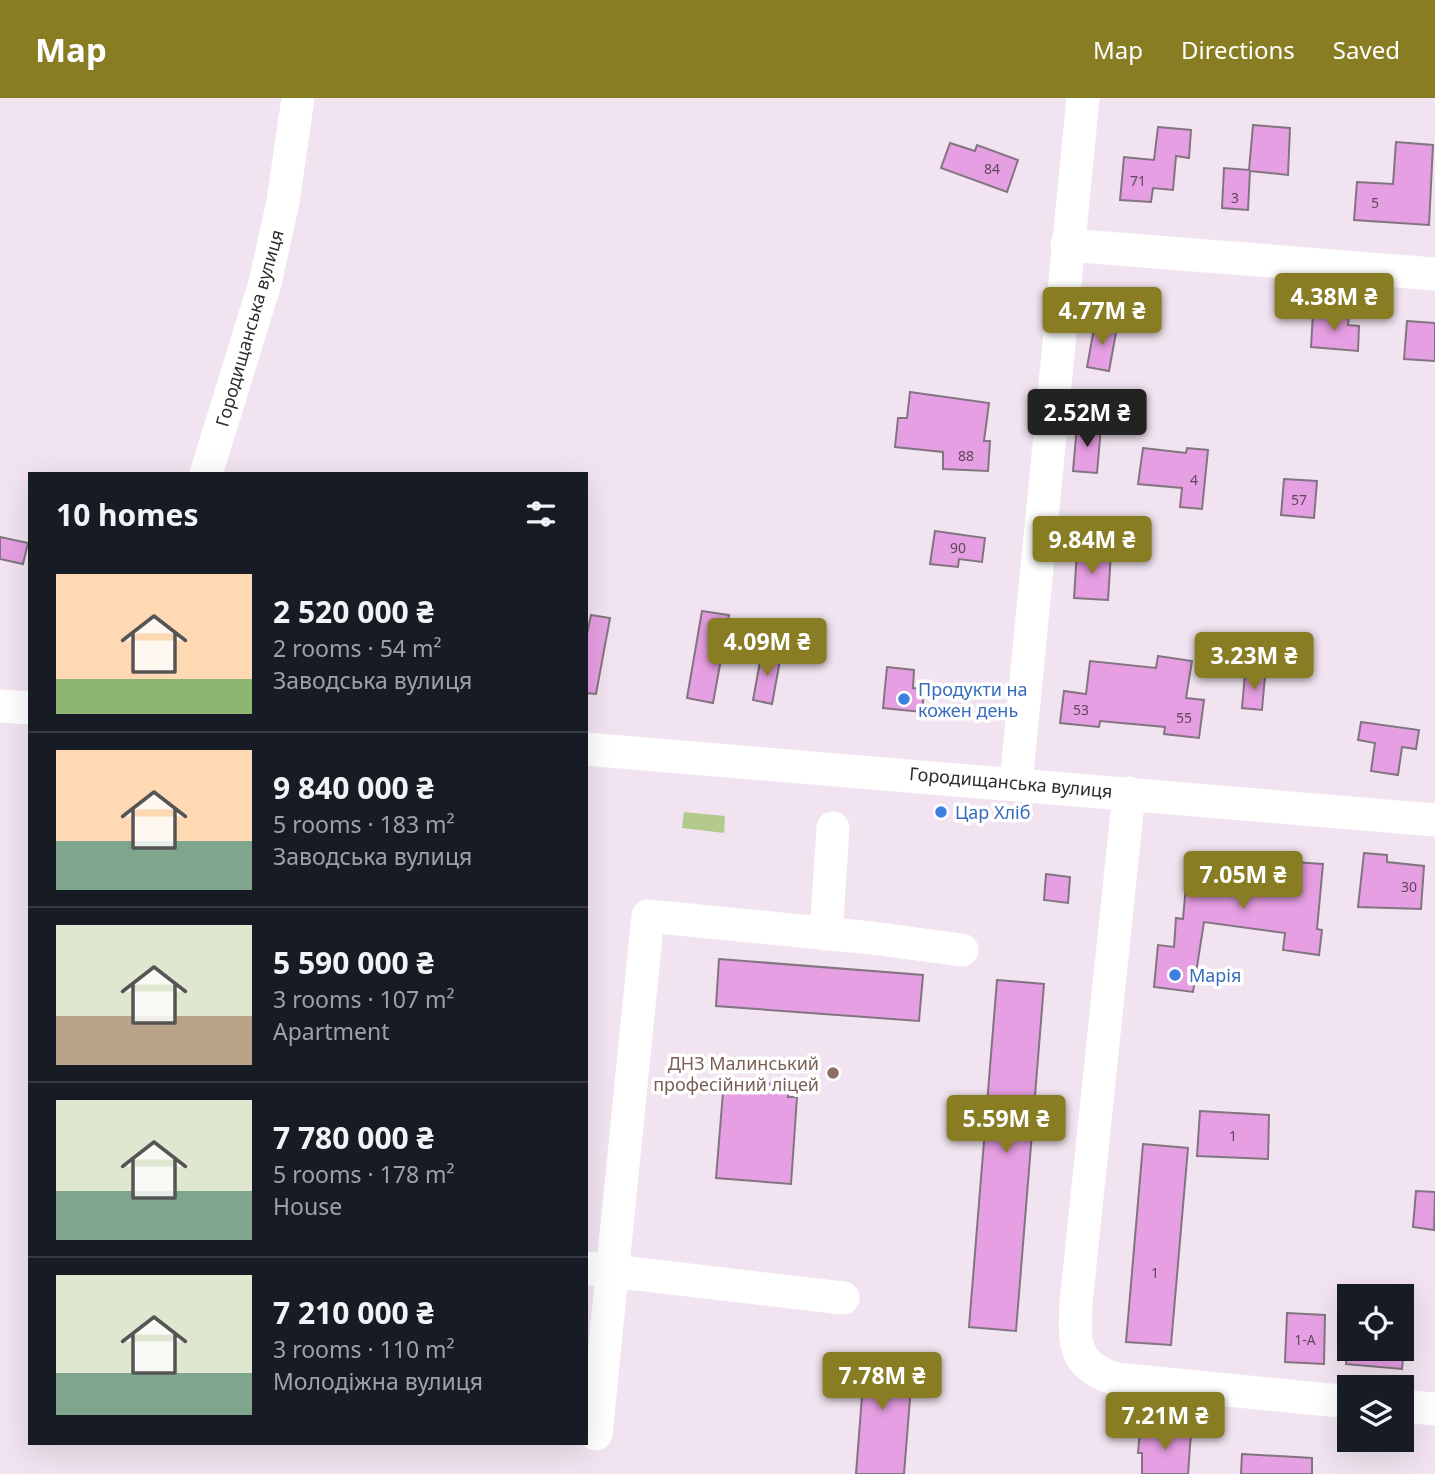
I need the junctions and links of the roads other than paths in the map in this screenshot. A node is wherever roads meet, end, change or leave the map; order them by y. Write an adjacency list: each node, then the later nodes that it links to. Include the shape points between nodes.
1 (298, 98): 5 (street, Городищанська вулиця, via 265,283)
2 (1083, 98): 3 (street)
3 (1067, 245): 4 (street); 9 (street)
4 (1435, 274)
5 (207, 472)
6 (0, 706): 7 (street)
7 (28, 708)
8 (588, 749): 9 (street, Городищанська вулиця)
9 (1016, 783): 10 (street, Городищанська вулиця)
10 (1129, 793): 11 (street, Городищанська вулиця); 17 (street, via 1075,1327 1082,1358 1116,1380)
11 (1435, 820)
12 (833, 828): 13 (street)
13 (826, 934): 14 (street); 15 (street, via 648,916)
14 (962, 950)
15 (599, 1269): 16 (street); 20 (street)
16 (843, 1298)
17 (1337, 1401)
18 (1414, 1407): 19 (street)
19 (1435, 1409)
20 (596, 1434)

